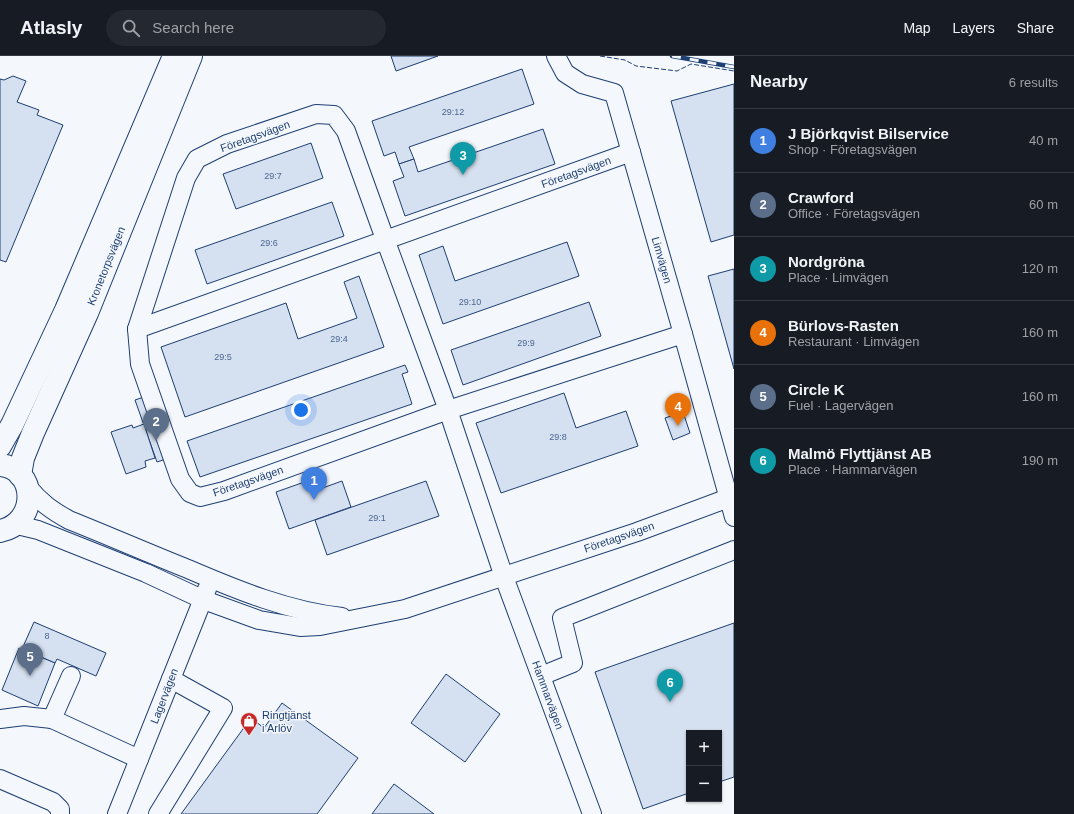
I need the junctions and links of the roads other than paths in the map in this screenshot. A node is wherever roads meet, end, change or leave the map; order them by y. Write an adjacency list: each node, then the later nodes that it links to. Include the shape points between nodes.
1 (174, 56): 9 (main road, Kronetorpsvägen, via 66,310)
2 (191, 56): 11 (main road, Kronetorpsvägen, via 87,313 33,433 24,458)
3 (556, 56): 4 (street, Limvägen, via 565,73 582,84 614,93)
4 (631, 152): 5 (street, Företagsvägen); 7 (street, Limvägen)
5 (385, 239): 6 (street, Företagsvägen); 6 (street, Företagsvägen, via 346,131 334,115 316,114 227,144 197,159 186,178); 8 (street, Företagsvägen)
6 (137, 329): 8 (street, Företagsvägen, via 140,364 180,479 190,493 200,497 224,491)
7 (684, 334): 8 (street, Företagsvägen); 12 (street, Limvägen)
8 (448, 410): 16 (street, Företagsvägen)
9 (0, 446)
10 (0, 465): 11 (main road, via 13,469)
11 (24, 480): 14 (main road, Kronetorpsvägen, via 29,500 26,514); 17 (street, Företagsvägen, via 38,499 69,520)
12 (731, 497): 13 (street, Limvägen); 16 (street, Företagsvägen)
13 (734, 518)
14 (6, 530): 18 (street, Företagsvägen, via 38,530)
15 (734, 550): 21 (street, via 562,618 573,663)
16 (504, 577): 19 (street, Företagsvägen, via 405,609); 21 (street, Hammarvägen)
17 (210, 579): 18 (street, Lagervägen); 19 (street, Företagsvägen, via 322,615)
18 (204, 600): 19 (street, Företagsvägen, via 259,620 300,627 320,626); 22 (street, Lagervägen)
19 (358, 618)
20 (71, 676): 24 (street)
21 (540, 676): 30 (street, Hammarvägen)
22 (171, 679): 25 (street, Lagervägen); 29 (street, via 223,708)
23 (0, 719): 24 (street, via 24,716)
24 (52, 719): 25 (street)
25 (139, 759): 28 (street, Lagervägen)
26 (0, 779): 27 (street, via 52,802 60,810)
27 (60, 814)
28 (117, 814)
29 (158, 814)
30 (592, 814)

